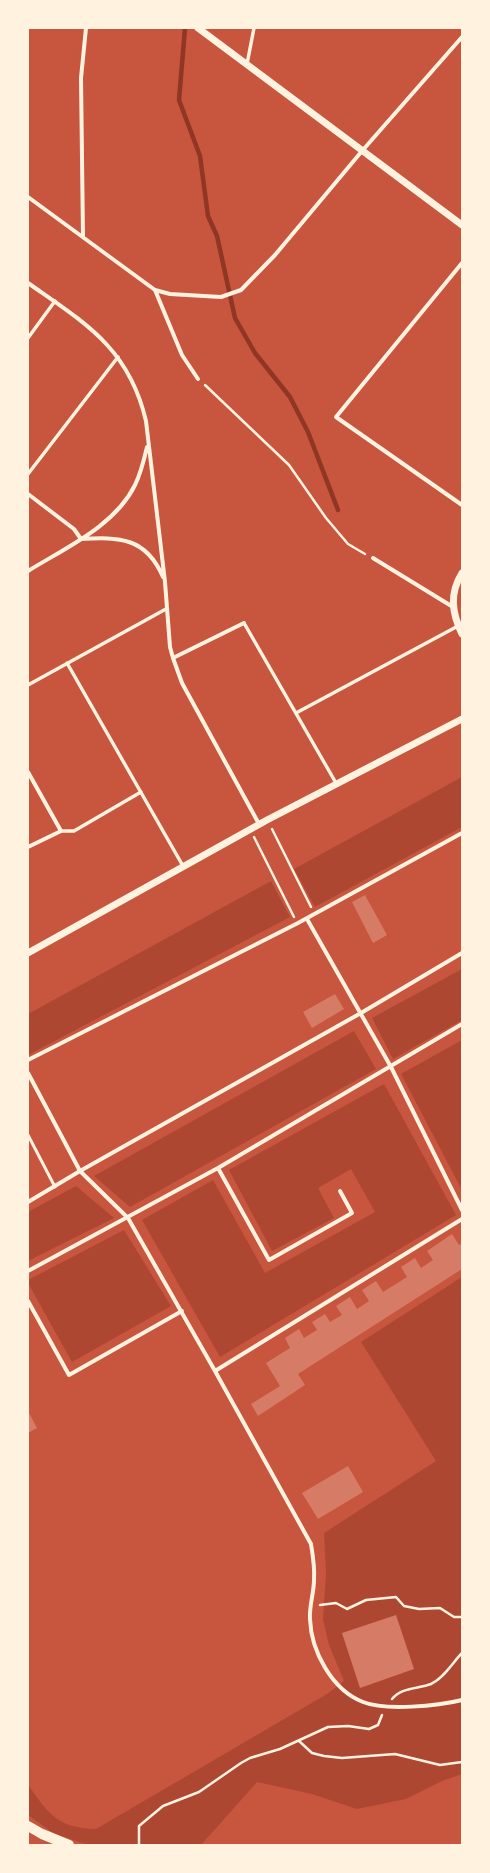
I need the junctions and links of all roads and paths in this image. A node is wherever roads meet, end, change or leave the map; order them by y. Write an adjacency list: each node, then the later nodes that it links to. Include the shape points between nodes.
1 (86, 28): 9 (street, via 81,78)
2 (254, 28): 5 (street)
3 (199, 29): 5 (street)
4 (462, 37): 6 (street)
5 (247, 64): 6 (street)
6 (362, 151): 8 (street); 12 (street, via 275,255 241,290 222,297 170,294)
7 (28, 197): 9 (street)
8 (462, 225)
9 (83, 237): 12 (street)
10 (462, 262): 20 (street, via 336,417)
11 (28, 283): 13 (street)
12 (155, 290): 16 (street, via 182,355)
13 (55, 302): 14 (street); 15 (street, via 89,327)
14 (28, 338)
15 (118, 357): 17 (street, via 141,402); 18 (street)
16 (198, 378): 22 (path, via 289,465 326,518 348,544)
17 (148, 445): 21 (street, via 135,486 125,501); 25 (street)
18 (28, 474)
19 (28, 494): 21 (street, via 74,529)
20 (462, 505)
21 (81, 539): 23 (street); 25 (street, via 125,540 140,547 152,556)
22 (373, 558): 26 (street)
23 (28, 571)
24 (462, 573): 26 (street, via 456,585)
25 (165, 582): 27 (street)
26 (454, 607): 29 (street)
27 (166, 609): 31 (street); 32 (street)
28 (244, 623): 31 (street); 34 (street)
29 (458, 626): 30 (street); 34 (street)
30 (462, 634)
31 (172, 658): 40 (street, via 182,683)
32 (67, 663): 33 (street); 38 (street)
33 (28, 685)
34 (296, 713): 37 (street)
35 (462, 719): 37 (street)
36 (28, 772): 42 (street)
37 (336, 783): 39 (street)
38 (142, 792): 42 (street, via 74,831); 45 (street)
39 (267, 820): 40 (street); 46 (path)
40 (259, 824): 41 (street)
41 (250, 830): 45 (street); 48 (path)
42 (61, 831): 44 (street)
43 (462, 833): 46 (street)
44 (28, 847)
45 (183, 866): 49 (street)
46 (315, 914): 47 (street)
47 (307, 919): 48 (street); 51 (street)
48 (298, 924): 53 (street)
49 (28, 953)
50 (462, 953): 51 (street)
51 (361, 1013): 54 (street); 58 (street)
52 (462, 1024): 54 (street)
53 (28, 1060)
54 (391, 1067): 57 (street); 62 (street)
55 (28, 1073): 58 (street)
56 (28, 1135): 59 (lane)
57 (218, 1168): 60 (street, via 269,1260 352,1213); 63 (street)
58 (80, 1171): 59 (street); 63 (street)
59 (55, 1187): 61 (street)
60 (340, 1191)
61 (28, 1202)
62 (462, 1210)
63 (128, 1218): 65 (street); 67 (street)
64 (462, 1219): 68 (street)
65 (28, 1271)
66 (28, 1301): 67 (street, via 68,1375)
67 (182, 1312): 68 (street)
68 (215, 1371): 69 (street, via 311,1544 314,1559)
69 (311, 1606): 70 (path, via 336,1603 347,1609 366,1600 396,1597 404,1606 419,1610 440,1608); 73 (street, via 314,1646 326,1669 345,1693 363,1703)
70 (462, 1618)
71 (462, 1653): 73 (path, via 436,1681 400,1691)
72 (462, 1700): 73 (street, via 442,1705)
73 (386, 1706): 74 (path, via 378,1725 369,1729 338,1725)
74 (299, 1741): 75 (path, via 312,1753 324,1756 342,1758 396,1754 440,1765); 78 (path, via 250,1758 199,1792 163,1806 139,1826)
75 (462, 1762)
76 (28, 1826): 77 (main road)
77 (69, 1845)
78 (138, 1845)

